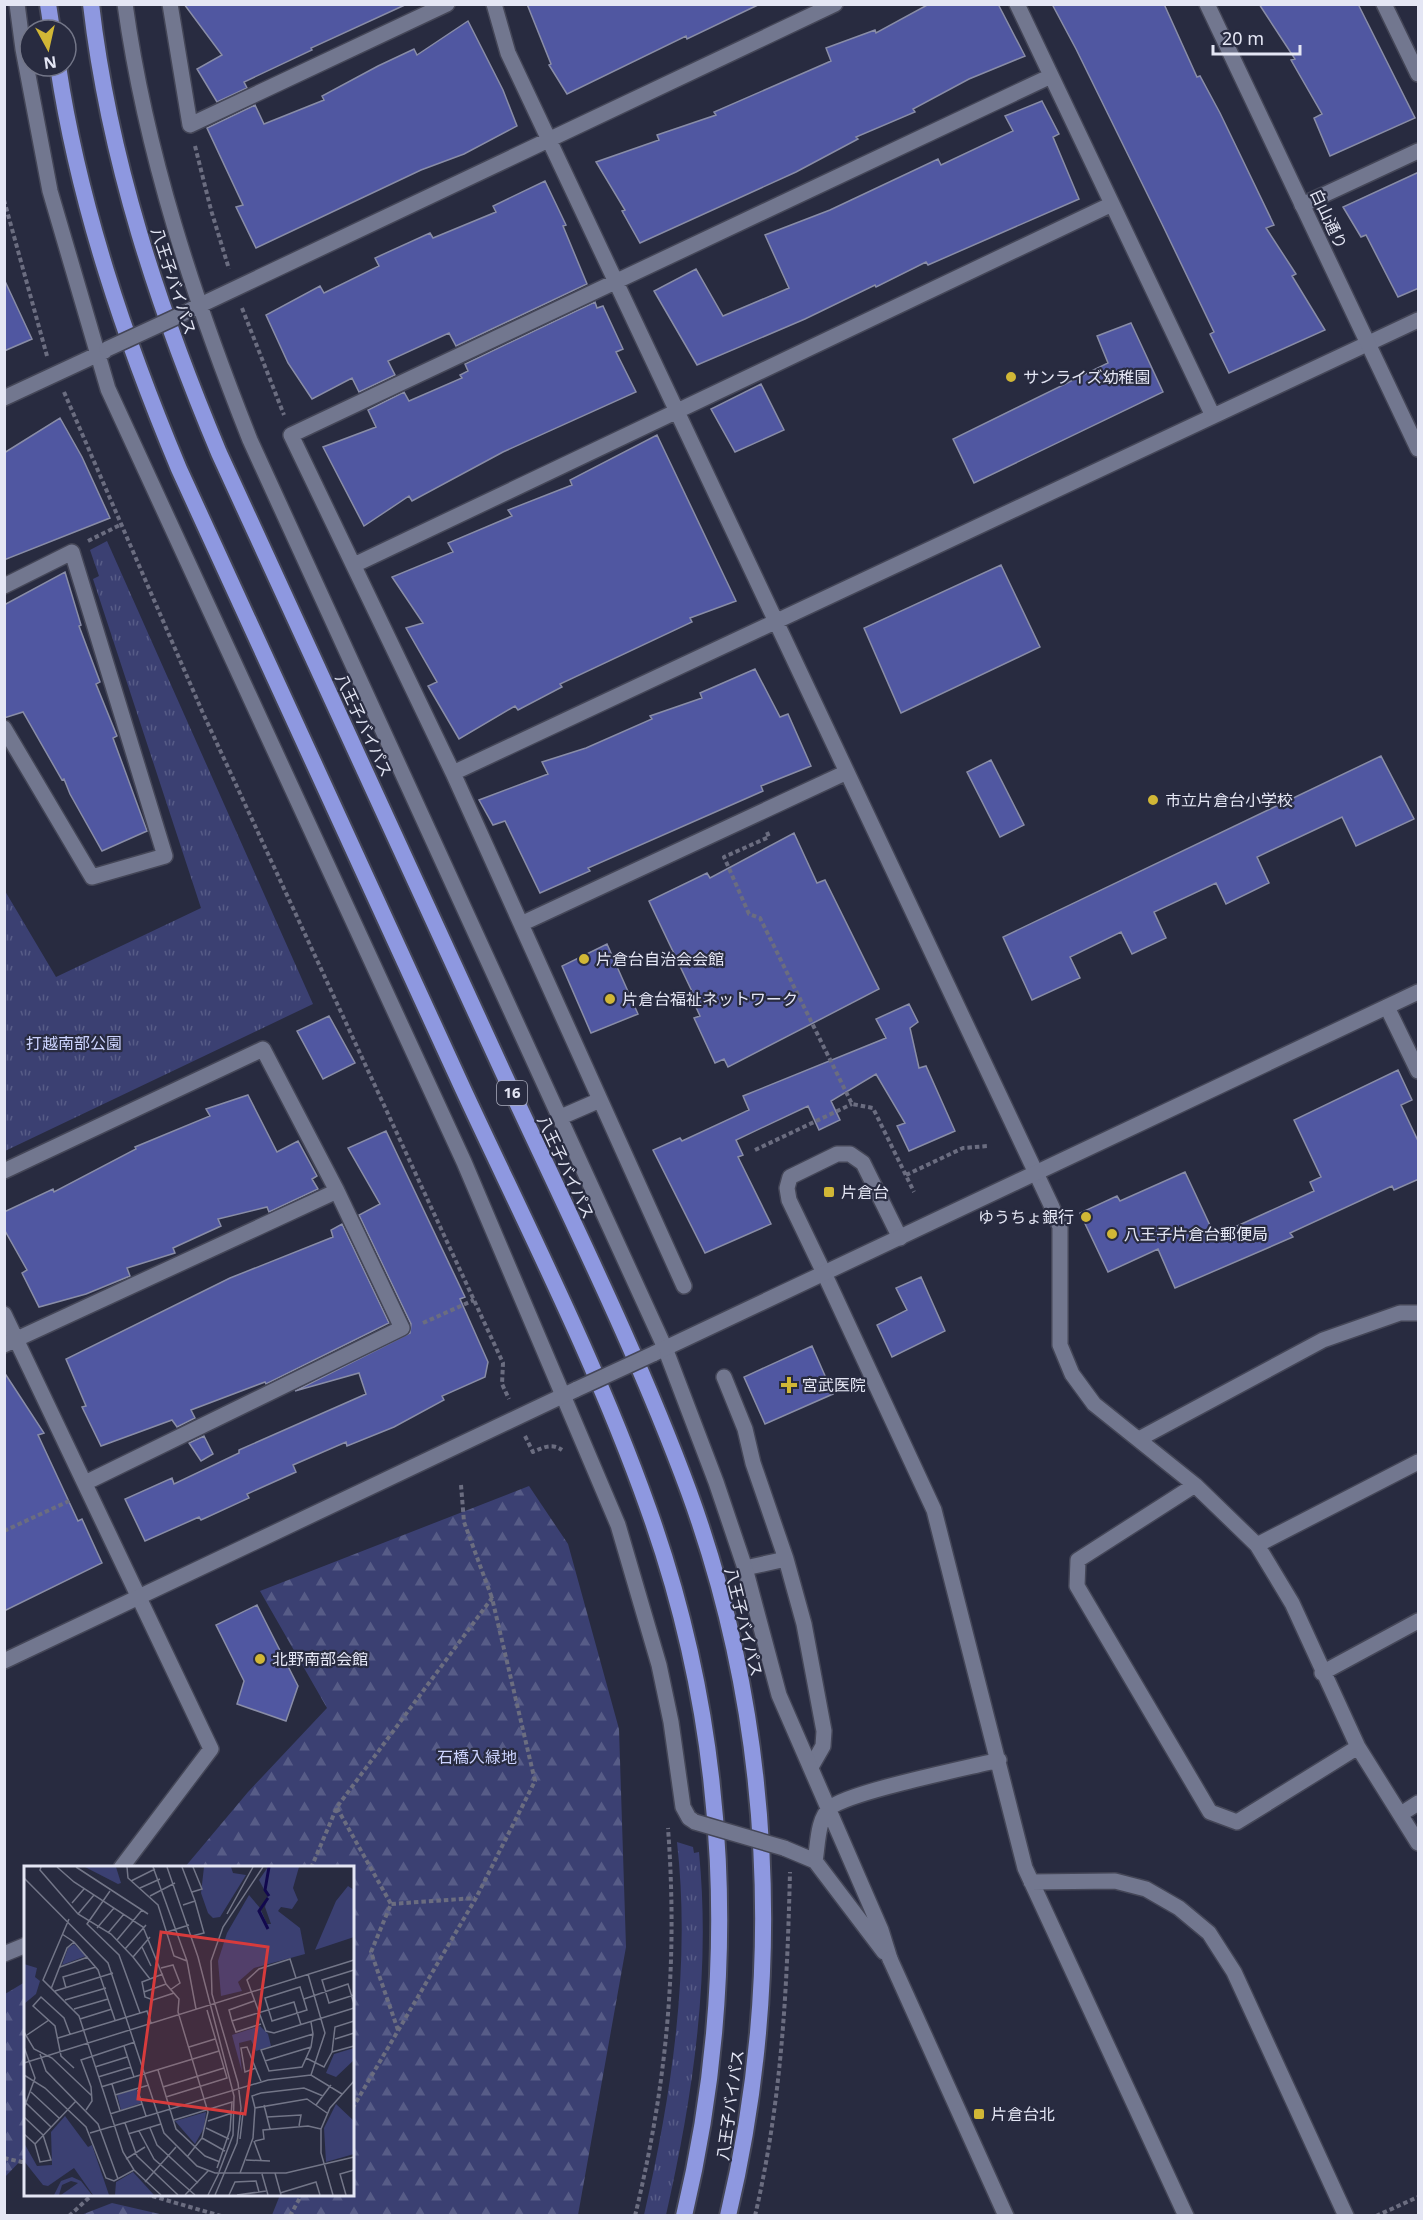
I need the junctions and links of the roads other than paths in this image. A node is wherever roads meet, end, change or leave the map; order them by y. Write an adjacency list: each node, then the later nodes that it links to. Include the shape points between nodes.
1 (17, 4): 22 (street, via 50,191)
2 (91, 4): 76 (highway, 八王子バイパス / 16, via 108,105 135,218 185,372 614,1313 689,1493 715,1576 744,1698 763,1875 764,1938 750,2112)
3 (125, 4): 19 (street, via 140,101)
4 (170, 4): 5 (street, via 190,125)
5 (447, 4)
6 (494, 4): 14 (street, via 508,53)
7 (836, 4): 14 (street)
8 (1017, 4): 12 (street)
9 (1207, 4): 17 (street, 白山通り)
10 (1384, 4): 11 (street)
11 (1419, 74)
12 (1051, 76): 16 (street); 18 (street)
13 (61, 78): 75 (highway, 八王子バイパス / 16, via 94,232 144,387 574,1331 648,1508 674,1588 701,1703 720,1872 717,2016 707,2103)
14 (549, 140): 18 (street); 19 (street)
15 (1419, 151): 17 (street)
16 (1112, 204): 24 (street); 25 (street)
17 (1302, 205): 21 (street, 白山通り)
18 (616, 282): 24 (street); 27 (street, via 291,435)
19 (193, 309): 22 (street, bridge); 38 (street)
20 (1419, 320): 21 (street)
21 (1368, 344): 25 (street); 26 (street, 白山通り)
22 (102, 352): 23 (street); 50 (street, via 108,389 464,1162)
23 (4, 398)
24 (677, 411): 27 (street); 29 (street)
25 (1213, 416): 29 (street)
26 (1419, 449)
27 (354, 565): 32 (street)
28 (4, 586): 30 (street, via 72,552 165,856 92,877)
29 (776, 621): 31 (street); 32 (street)
30 (4, 728)
31 (847, 772): 33 (street); 40 (street)
32 (453, 773): 33 (street)
33 (521, 924): 37 (street)
34 (1419, 992): 35 (street)
35 (1387, 1007): 36 (street); 40 (street)
36 (1419, 1071)
37 (600, 1100): 38 (street); 44 (street)
38 (561, 1117): 48 (street)
39 (4, 1171): 41 (street, via 263,1049)
40 (1036, 1173): 42 (street); 51 (street, via 1059,1227 1060,1346 1072,1374 1094,1404)
41 (337, 1191): 47 (street); 54 (street, via 402,1328)
42 (900, 1238): 43 (street); 43 (street, via 863,1163 850,1154 837,1154 790,1176 789,1200)
43 (824, 1274): 48 (street); 63 (street, via 934,1510)
44 (684, 1286)
45 (1419, 1313): 51 (street, via 1400,1313 1323,1340)
46 (4, 1314): 47 (street)
47 (10, 1342): 54 (street)
48 (659, 1351): 50 (street, bridge); 57 (street, via 716,1482)
49 (724, 1377): 56 (street, via 745,1429)
50 (562, 1396): 58 (street); 69 (street, bridge, via 618,1525 660,1665 685,1813 695,1822 784,1848)
51 (1139, 1439): 53 (street)
52 (1419, 1462): 55 (street)
53 (1195, 1485): 55 (street); 62 (street, via 1078,1560 1077,1586 1210,1812 1237,1822)
54 (87, 1487): 58 (street)
55 (1257, 1545): 61 (street, via 1292,1603)
56 (786, 1559): 57 (street); 64 (street, via 804,1624 824,1731 823,1746)
57 (745, 1568): 64 (street, via 778,1695)
58 (139, 1598): 60 (street); 70 (street, via 211,1749)
59 (1419, 1621): 61 (street)
60 (4, 1661)
61 (1322, 1673): 62 (street)
62 (1358, 1747): 67 (street)
63 (999, 1760): 66 (street, via 852,1797); 71 (street)
64 (811, 1767): 66 (street)
65 (1419, 1803): 67 (street)
66 (829, 1808): 69 (street, via 822,1821); 74 (street)
67 (1401, 1814): 68 (street)
68 (1419, 1843)
69 (814, 1861): 74 (street)
70 (123, 1866)
71 (1031, 1882): 78 (street); 79 (street, via 1115,1881 1146,1889 1179,1908 1209,1933 1234,1972)
72 (24, 1946): 73 (street)
73 (4, 1954)
74 (890, 1959): 77 (street)
75 (684, 2216)
76 (728, 2216)
77 (1006, 2216)
78 (1186, 2216)
79 (1346, 2216)

